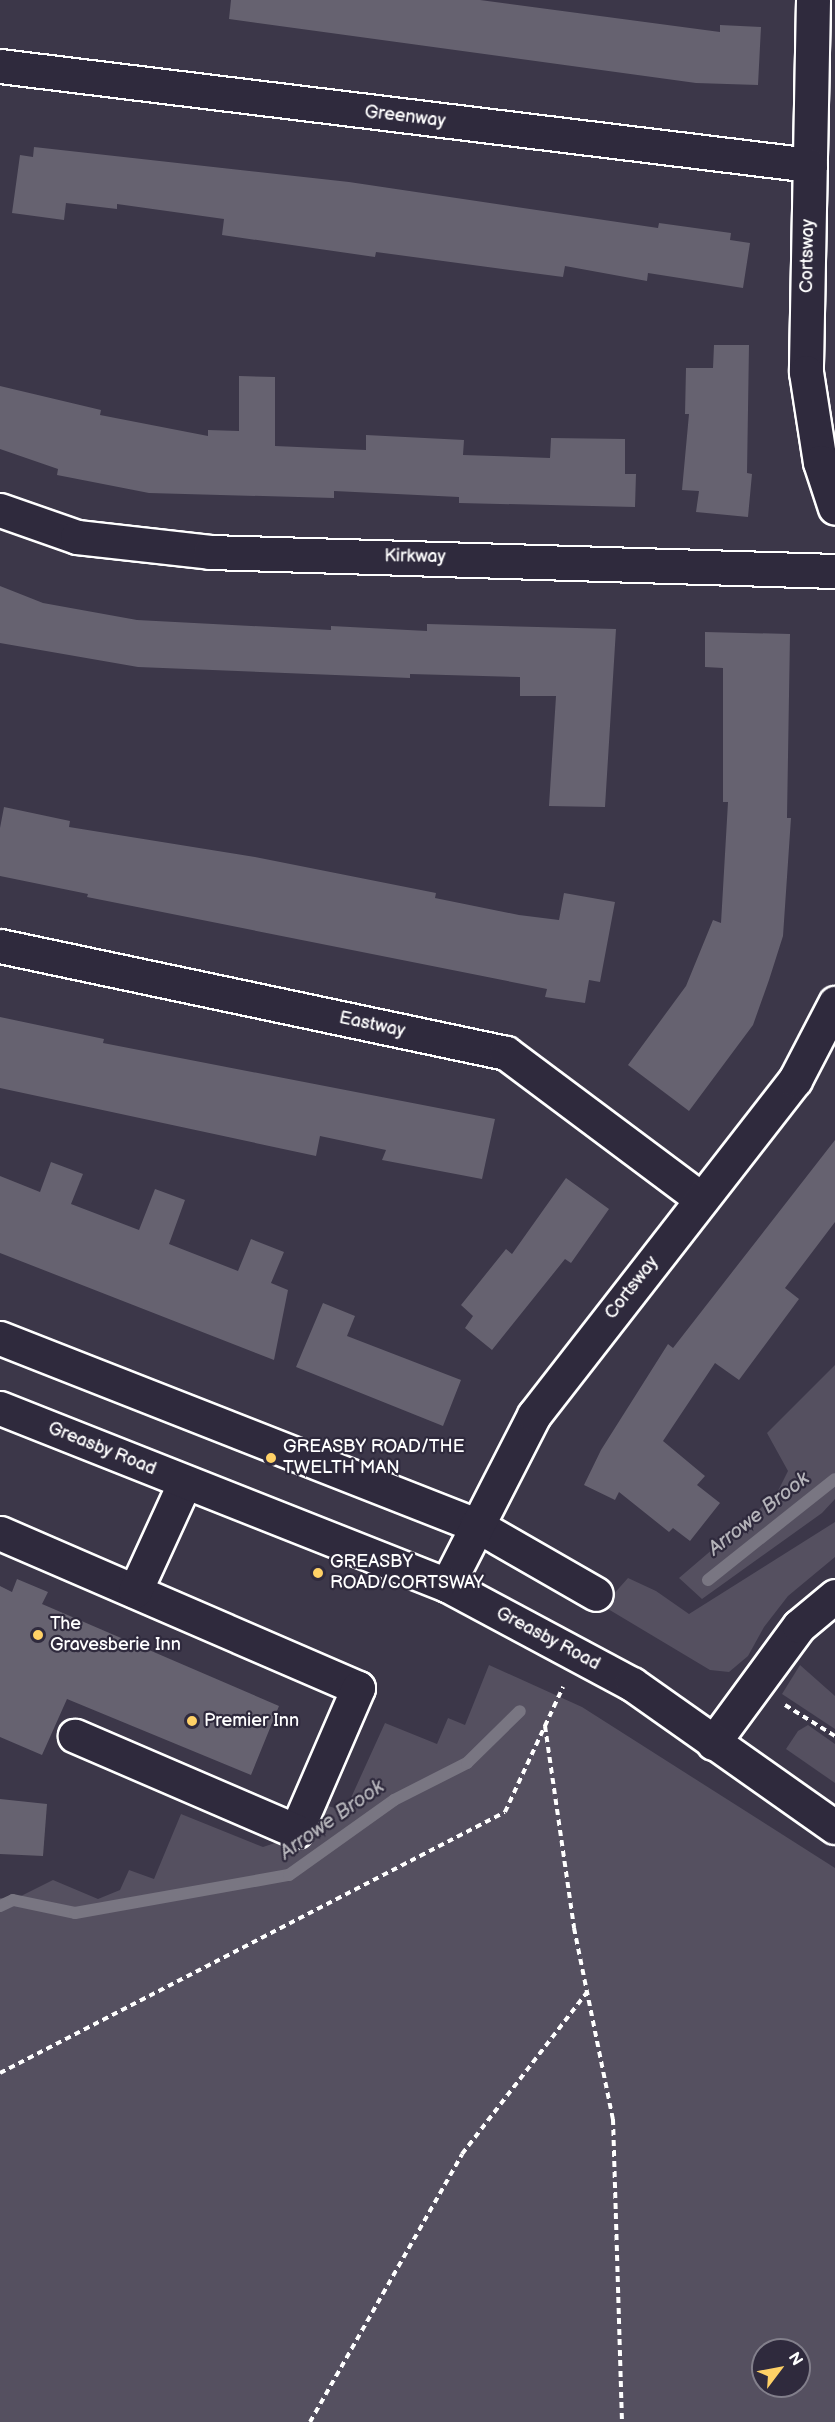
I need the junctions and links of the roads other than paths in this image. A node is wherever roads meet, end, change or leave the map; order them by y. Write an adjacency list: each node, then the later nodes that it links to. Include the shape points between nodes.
1 (813, 0): 3 (street, Cortsway)
2 (0, 66): 3 (street, Greenway)
3 (810, 165): 4 (street, Cortsway, via 806,372 820,462)
4 (835, 508)
5 (0, 510): 6 (street, Kirkway, via 78,537 210,552)
6 (835, 571)
7 (0, 946): 9 (street, Eastway, via 506,1053)
8 (835, 1003): 9 (street, Cortsway, via 795,1080)
9 (701, 1199): 13 (street, Cortsway, via 534,1415)
10 (0, 1338): 13 (street)
11 (0, 1408): 12 (street, Greasby Road)
12 (185, 1482): 15 (street, Greasby Road); 16 (street)
13 (476, 1525): 15 (street, Cortsway); 17 (street)
14 (0, 1533): 16 (street)
15 (447, 1585): 20 (street, Greasby Road, via 632,1684)
16 (135, 1592): 19 (street, via 358,1688 296,1831)
17 (596, 1594)
18 (835, 1596): 20 (street, via 799,1626)
19 (75, 1736)
20 (713, 1743): 21 (street, Greasby Road)
21 (835, 1827)

